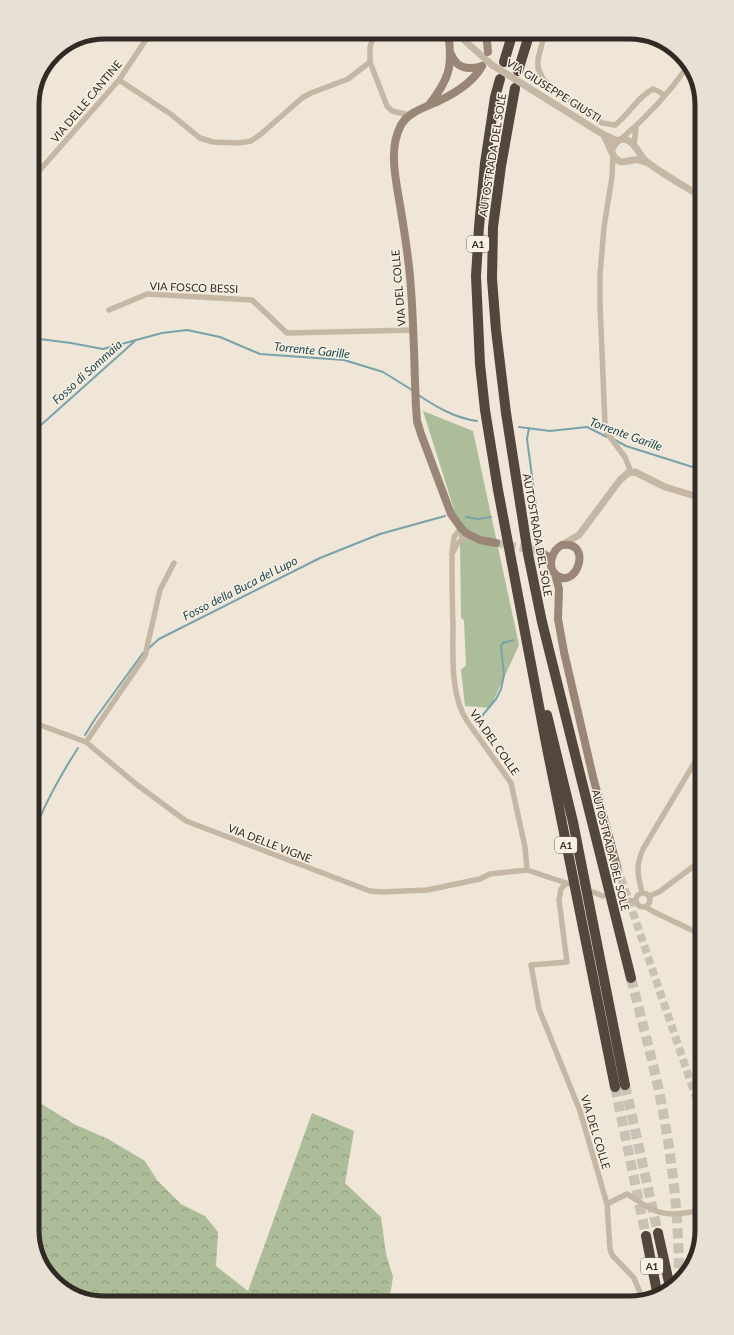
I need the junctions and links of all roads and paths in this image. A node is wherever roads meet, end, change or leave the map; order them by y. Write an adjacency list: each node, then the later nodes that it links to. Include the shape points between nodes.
1 (147, 39): 15 (street, VIA DELLE CANTINE)
2 (372, 39): 11 (street)
3 (449, 39): 10 (main road)
4 (464, 39): 22 (street, VIA GIUSEPPE GIUSTI, bridge, via 492,65)
5 (487, 39): 9 (main road)
6 (511, 39): 12 (highway)
7 (528, 39): 14 (highway)
8 (543, 39): 18 (street, via 538,59 538,68 543,79 602,123 614,125 621,121 646,93 653,89)
9 (488, 52)
10 (451, 53): 19 (main road, via 447,77); 19 (main road, via 458,65 469,68 482,66 475,78 442,100)
11 (370, 62): 15 (street, via 348,79 302,98 261,134 239,143 213,142 200,138 172,115); 20 (street, via 386,106 392,111)
12 (504, 62)
13 (685, 70): 18 (street)
14 (518, 71)
15 (119, 80): 28 (street, VIA DELLE CANTINE)
16 (500, 80): 45 (highway, AUTOSTRADA DEL SOLE / A1, via 485,164 476,276 485,410)
17 (515, 88): 60 (highway, AUTOSTRADA DEL SOLE / A1, via 493,227 492,279 509,440 542,622)
18 (664, 95): 21 (street)
19 (429, 105): 20 (main road)
20 (409, 115): 31 (main road, VIA DEL COLLE, via 398,130 394,164 409,266)
21 (636, 126): 23 (street); 24 (street)
22 (604, 135): 23 (street, VIA GIUSEPPE GIUSTI); 25 (street, VIA GIUSEPPE GIUSTI)
23 (620, 140): 24 (street, VIA GIUSEPPE GIUSTI, via 629,140); 25 (street, via 615,143)
24 (635, 147): 26 (street); 27 (street, VIA GIUSEPPE GIUSTI)
25 (612, 152): 26 (street, VIA GIUSEPPE GIUSTI, via 614,158 620,162); 32 (street, via 612,176 600,275 605,424 607,433 625,457)
26 (632, 160): 27 (street, VIA GIUSEPPE GIUSTI)
27 (647, 162): 29 (street, VIA GIUSEPPE GIUSTI)
28 (39, 171)
29 (695, 193)
30 (109, 310): 31 (street, VIA FOSCO BESSI, via 147,294 252,300 287,333)
31 (413, 330): 34 (main road, VIA DEL COLLE, via 417,420 451,514)
32 (631, 472): 33 (street, via 665,487); 36 (street, via 620,480)
33 (695, 496)
34 (461, 528): 35 (main road); 40 (street, VIA DEL COLLE, via 454,537)
35 (468, 534): 37 (main road, via 480,540); 40 (street, via 457,544)
36 (579, 535): 38 (street); 39 (street)
37 (496, 543)
38 (559, 547): 39 (main road, via 573,546); 42 (main road, via 553,556); 42 (main road, via 540,551 547,556)
39 (578, 552): 43 (main road, via 576,572)
40 (452, 554): 51 (street, VIA DEL COLLE, via 453,660 459,705 467,721 511,783 525,847)
41 (174, 563): 47 (street, via 160,590 145,656)
42 (553, 570): 43 (main road, via 562,577); 44 (main road)
43 (569, 577): 44 (main road)
44 (559, 589): 50 (main road, via 558,619 564,652)
45 (519, 603): 61 (highway, AUTOSTRADA DEL SOLE / A1, via 573,822); 62 (highway, AUTOSTRADA DEL SOLE / A1)
46 (39, 725): 47 (street, VIA DELLE VIGNE)
47 (86, 742): 51 (street, VIA DELLE VIGNE, via 186,821 370,891 427,890 480,879 490,874)
48 (695, 762): 53 (street, via 638,860 637,869)
49 (695, 865): 55 (street, via 659,892)
50 (617, 866)
51 (527, 870): 63 (street, VIA DEL COLLE, via 567,883 561,889 559,900 567,962 531,965 539,1009 580,1111)
52 (593, 892): 54 (street)
53 (642, 893): 55 (street); 57 (street)
54 (603, 896)
55 (649, 896): 58 (street, via 650,902)
56 (621, 900): 57 (street)
57 (636, 901): 58 (street, via 640,907)
58 (646, 906): 59 (street)
59 (695, 932)
60 (631, 978)
61 (625, 1084)
62 (615, 1087)
63 (607, 1204): 64 (street, via 627,1194 658,1212 680,1214); 69 (street, VIA DEL COLLE, via 608,1237 612,1255 634,1278)
64 (695, 1211)
65 (658, 1233): 67 (highway, A1)
66 (646, 1236): 68 (highway, A1)
67 (669, 1282)
68 (657, 1290)
69 (641, 1295)

